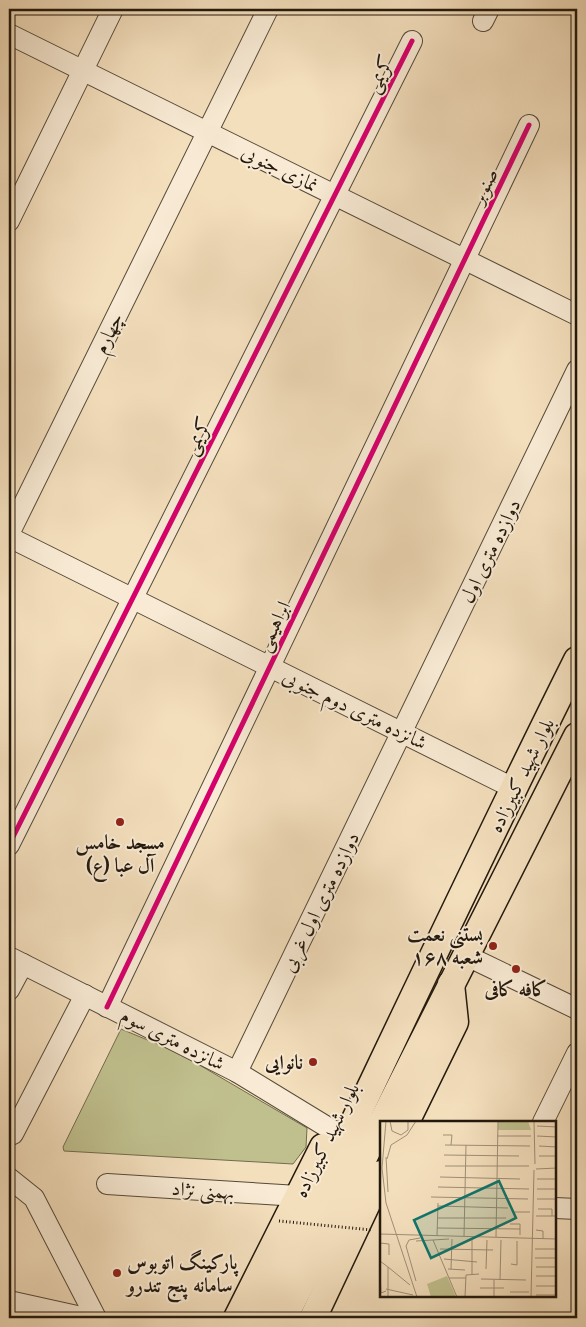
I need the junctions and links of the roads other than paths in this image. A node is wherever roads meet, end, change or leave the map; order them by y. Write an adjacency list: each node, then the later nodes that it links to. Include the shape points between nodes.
1 (113, 9): 5 (street)
2 (268, 9): 7 (street, چهارم)
3 (9, 34): 5 (street, نمازی جنوبی)
4 (412, 41): 8 (street, کریمی)
5 (83, 70): 7 (street, نمازی جنوبی); 9 (street)
6 (529, 125): 10 (street, صنوبر)
7 (207, 132): 8 (street, نمازی جنوبی); 13 (street, چهارم)
8 (335, 195): 10 (street, نمازی جنوبی); 14 (street, کریمی)
9 (9, 221)
10 (465, 259): 11 (street, نمازی جنوبی); 16 (street, ابراهیمی)
11 (577, 315)
12 (577, 370): 17 (street, دوازده متری اول)
13 (9, 536): 14 (street, شانزده متری دوم جنوبی)
14 (132, 598): 16 (street, شانزده متری دوم جنوبی); 20 (street, کریمی)
15 (577, 660): 19 (main road, بلوار شهید کبیرزاده)
16 (270, 667): 17 (street, شانزده متری دوم جنوبی); 27 (street, ابراهیمی)
17 (402, 732): 19 (street, شانزده متری دوم جنوبی); 31 (street, دوازده متری اول غربی)
18 (577, 736): 21 (main road, بلوار شهید کبیرزاده)
19 (513, 788): 23 (main road, بلوار شهید کبیرزاده)
20 (9, 845)
21 (467, 956): 24 (main road, بلوار شهید کبیرزاده); 28 (street)
22 (16, 960): 25 (street); 26 (street, شانزده متری سوم)
23 (426, 971): 30 (main road, بلوار شهید کبیرزاده); 36 (main road, بلوار شهید کبیرزاده, via 393,1003)
24 (451, 984): 30 (main road, بلوار شهید کبیرزاده); 33 (main road, via 456,1022)
25 (9, 990)
26 (85, 995): 27 (street, شانزده متری سوم); 37 (street)
27 (107, 1007): 31 (street, شانزده متری سوم)
28 (577, 1009)
29 (577, 1052): 34 (street)
30 (398, 1061): 32 (main road, بلوار شهید کبیرزاده); 49 (main road, بلوار شهید کبیرزاده)
31 (238, 1072): 36 (street, شانزده متری سوم)
32 (382, 1121)
33 (406, 1121)
34 (543, 1121)
35 (380, 1125): 50 (main road, بلوار شهید کبیرزاده)
36 (332, 1130): 41 (main road, بلوار شهید کبیرزاده)
37 (13, 1134)
38 (9, 1178): 47 (street, via 34,1198)
39 (380, 1178): 42 (main road)
40 (107, 1184): 41 (street, بهمنی نژاد)
41 (298, 1196): 48 (main road, بلوار شهید کبیرزاده)
42 (374, 1201): 51 (main road)
43 (556, 1208): 44 (street)
44 (577, 1209)
45 (9, 1302): 46 (street)
46 (86, 1318)
47 (96, 1318)
48 (237, 1318)
49 (260, 1318)
50 (284, 1318)
51 (313, 1318)

